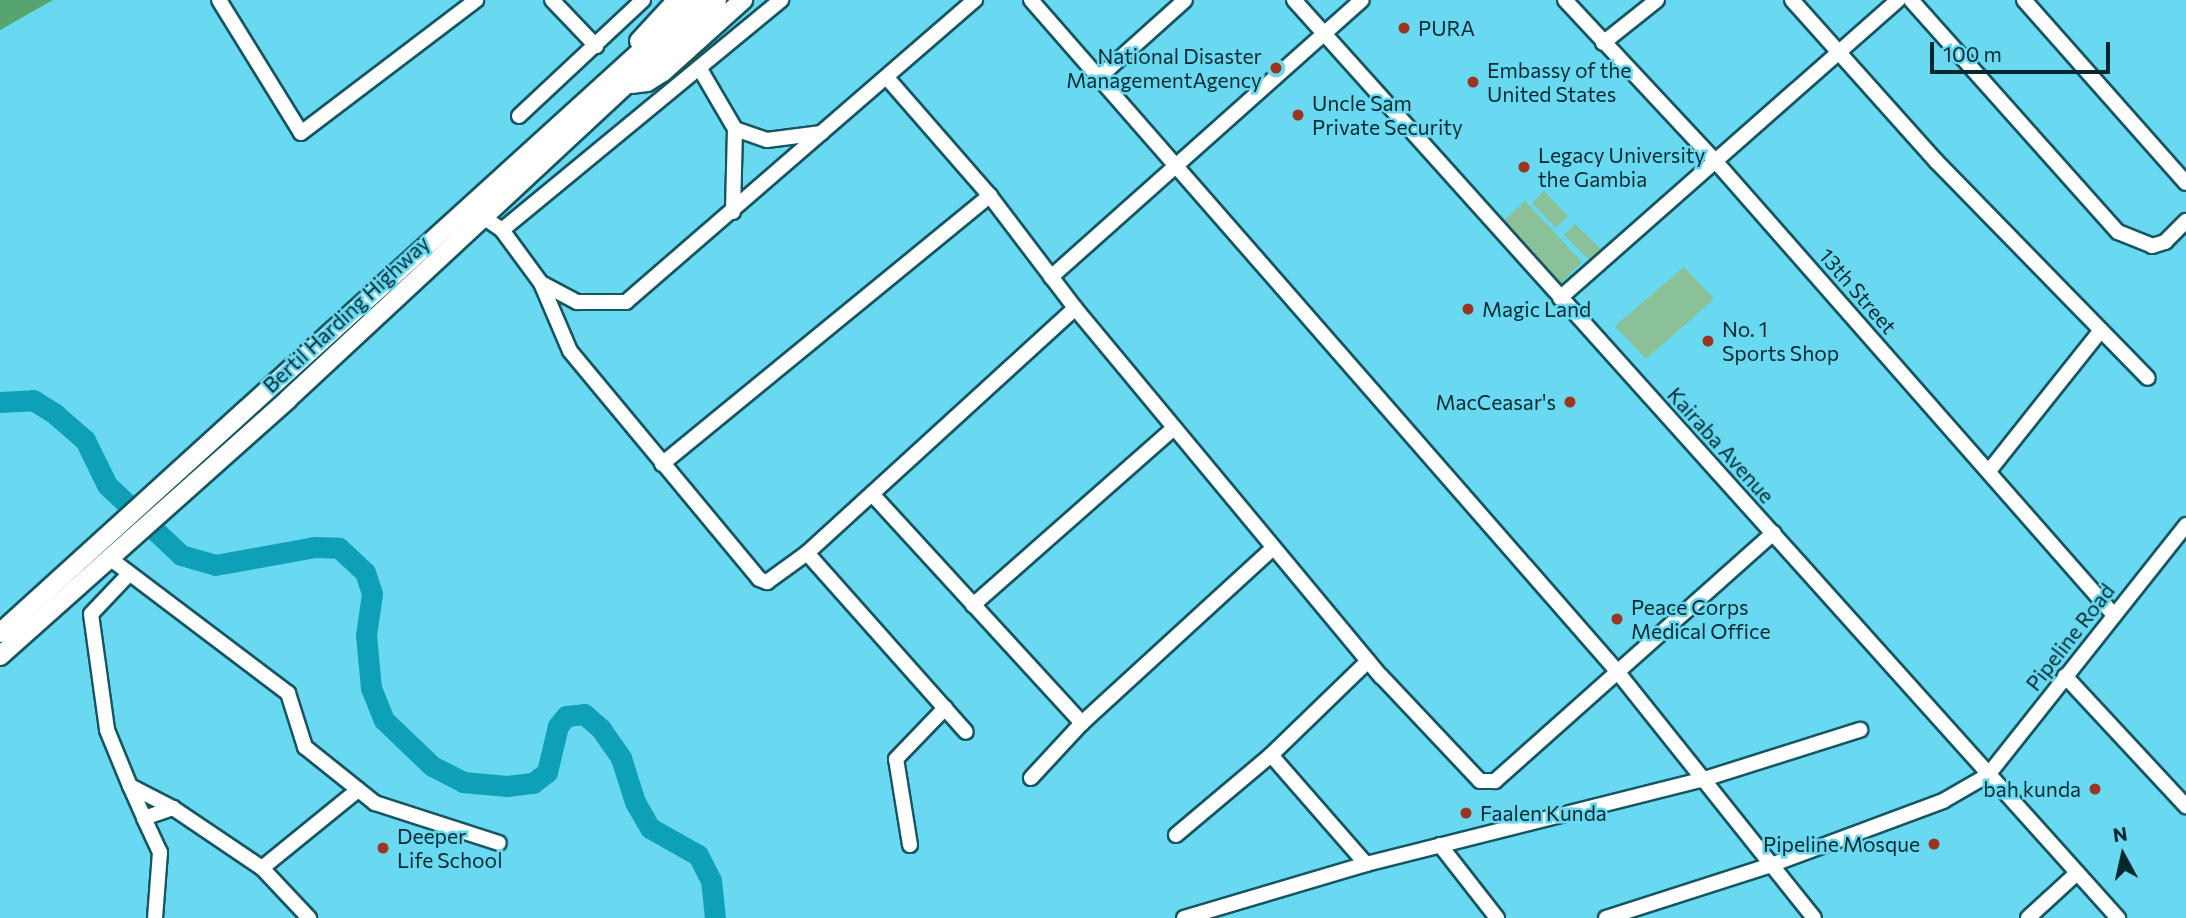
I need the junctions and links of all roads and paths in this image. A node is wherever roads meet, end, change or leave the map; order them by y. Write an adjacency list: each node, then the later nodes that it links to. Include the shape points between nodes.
1 (219, 0): 2 (street, via 301,133)
2 (476, 0)
3 (552, 0): 23 (street)
4 (643, 0): 23 (street)
5 (677, 0): 27 (main road, via 633,47)
6 (696, 0): 25 (main road, Bertil Harding Highway)
7 (718, 0): 25 (main road, Bertil Harding Highway)
8 (743, 0): 27 (main road, via 663,72 647,82)
9 (781, 0): 26 (street)
10 (975, 0): 28 (street)
11 (1031, 0): 29 (street)
12 (1185, 0): 29 (street)
13 (1294, 0): 21 (street, Kairaba Avenue)
14 (1362, 0): 21 (street)
15 (1565, 0): 22 (street, 13th Street)
16 (1657, 0): 22 (street)
17 (1791, 0): 24 (street)
18 (1898, 0): 24 (street)
19 (1911, 0): 39 (street, via 2118,232 2152,246 2165,242)
20 (2024, 0): 35 (street)
21 (1324, 34): 33 (street); 43 (street, Kairaba Avenue)
22 (1603, 43): 34 (street, 13th Street)
23 (596, 46): 30 (street)
24 (1840, 53): 34 (street); 45 (street, via 1936,161)
25 (643, 60): 27 (main road, Bertil Harding Highway)
26 (700, 69): 31 (street); 40 (street)
27 (623, 79): 38 (main road, Bertil Harding Highway); 51 (main road, Bertil Harding Highway)
28 (888, 79): 32 (street); 36 (street)
29 (1097, 79): 33 (street)
30 (519, 116)
31 (735, 129): 32 (street, via 767,140); 37 (street)
32 (827, 132): 37 (street)
33 (1176, 163): 41 (street); 64 (street)
34 (1717, 163): 43 (street); 49 (street, 13th Street)
35 (2186, 183)
36 (990, 196): 41 (street); 48 (street)
37 (733, 212): 42 (street, via 626,302 577,302)
38 (483, 217): 40 (street); 51 (main road, Bertil Harding Highway)
39 (2186, 221)
40 (502, 230): 42 (street)
41 (1051, 276): 44 (street)
42 (541, 283): 48 (street, via 570,351)
43 (1560, 298): 53 (street, Kairaba Avenue)
44 (1075, 308): 47 (street); 50 (street)
45 (2101, 330): 46 (street); 49 (street)
46 (2148, 378)
47 (1174, 428): 55 (street); 59 (street)
48 (662, 464): 56 (street, via 759,579 775,580)
49 (1989, 471): 60 (street, 13th Street)
50 (872, 494): 56 (street); 59 (street)
51 (148, 515): 54 (main road, Bertil Harding Highway)
52 (2186, 525): 60 (street, Pipeline Road)
53 (1773, 533): 64 (street); 71 (street, Kairaba Avenue)
54 (123, 537): 57 (main road, Bertil Harding Highway); 61 (main road, Bertil Harding Highway)
55 (1273, 548): 63 (street); 67 (street)
56 (807, 553): 66 (street)
57 (111, 560): 58 (street); 62 (main road, Bertil Harding Highway)
58 (128, 574): 74 (street, via 91,614 107,730); 75 (street, via 288,693 306,747)
59 (973, 604): 67 (street)
60 (2114, 615): 65 (street, Pipeline Road)
61 (0, 633)
62 (0, 656)
63 (1367, 661): 64 (street, via 1487,784); 70 (street)
64 (1616, 670): 73 (street)
65 (2065, 676): 71 (street, Pipeline Road); 76 (street)
66 (945, 708): 69 (street); 81 (street, via 896,759)
67 (1082, 723): 72 (street)
68 (1860, 730): 73 (street)
69 (966, 732)
70 (1271, 755): 79 (street); 83 (street)
71 (1988, 775): 84 (street, via 1943,801); 86 (street, Kairaba Avenue)
72 (1031, 778)
73 (1700, 780): 82 (street); 84 (street)
74 (130, 786): 77 (street); 78 (street)
75 (358, 790): 80 (street, via 375,803); 85 (street)
76 (2186, 806)
77 (173, 808): 78 (street); 85 (street)
78 (144, 818): 87 (street, via 160,852)
79 (1176, 835)
80 (499, 843)
81 (911, 845)
82 (1440, 845): 83 (street); 90 (street)
83 (1366, 864): 89 (street)
84 (1771, 865): 91 (street); 92 (street)
85 (262, 868): 88 (street)
86 (2077, 873): 93 (street); 94 (street, Kairaba Avenue)
87 (155, 918)
88 (309, 918)
89 (1184, 918)
90 (1497, 918)
91 (1606, 918)
92 (1814, 918)
93 (2028, 918)
94 (2118, 918)

